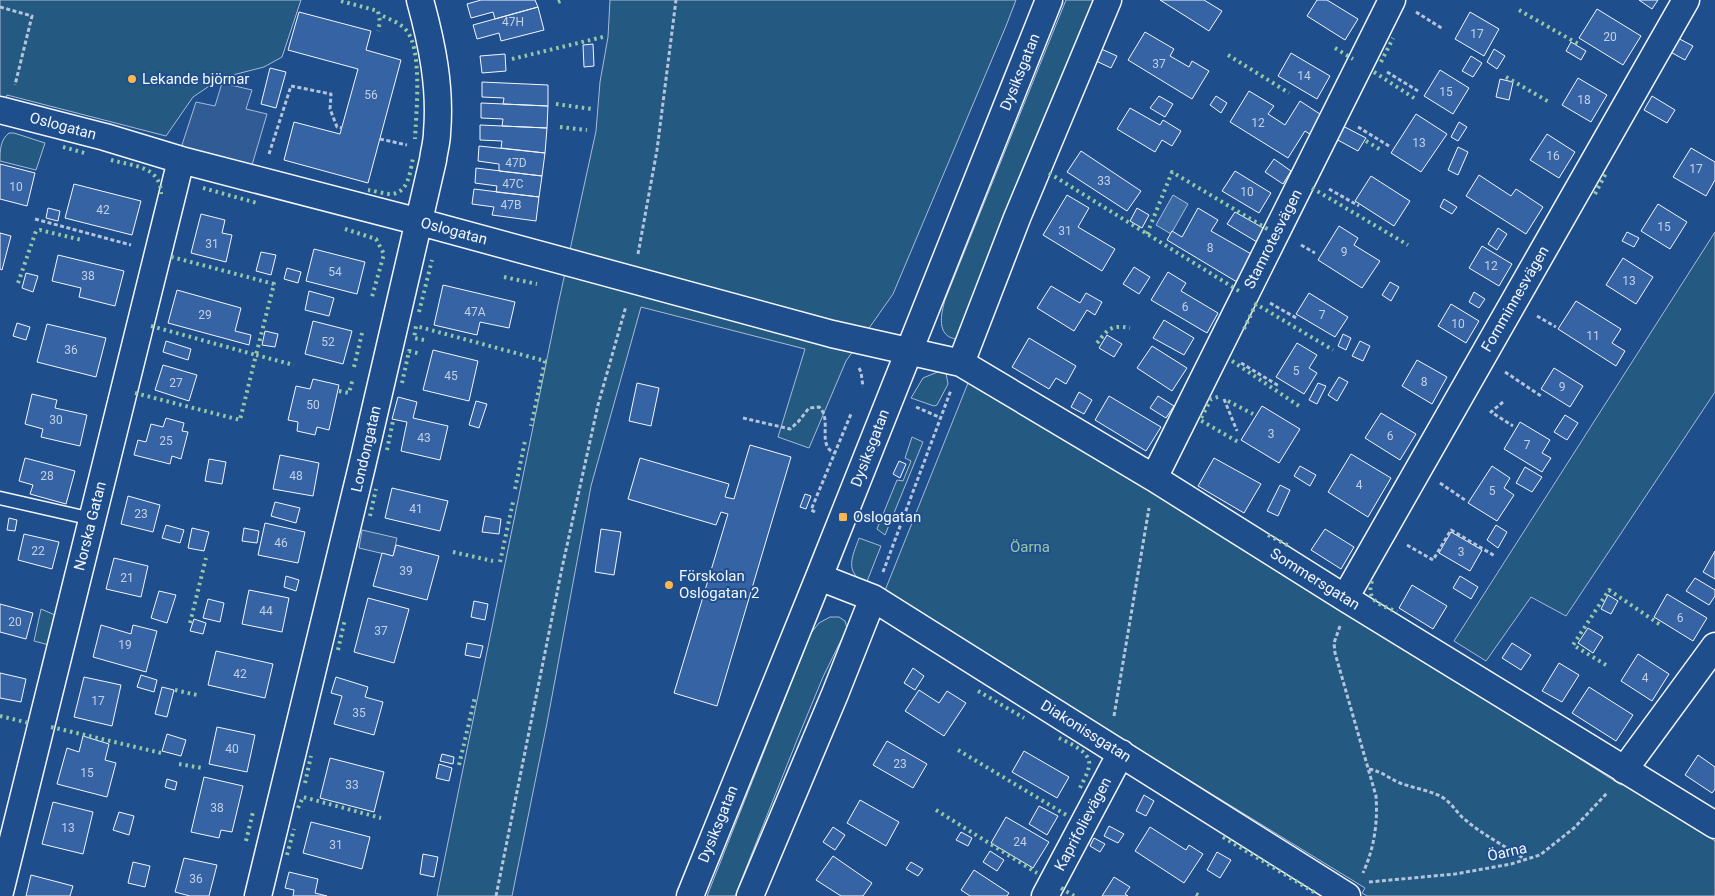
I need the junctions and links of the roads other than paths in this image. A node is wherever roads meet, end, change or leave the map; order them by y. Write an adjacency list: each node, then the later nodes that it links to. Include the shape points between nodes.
1 (420, 0): 8 (street, Londongatan, via 431,40 438,91 438,133)
2 (1049, 0): 9 (street, Dysiksgatan)
3 (1108, 0): 10 (street, via 1017,218)
4 (1392, 0): 11 (street, Stamrotesvägen)
5 (1686, 0): 16 (street, Fornminnesvägen)
6 (4, 111): 7 (street, Oslogatan)
7 (181, 160): 8 (street, Oslogatan, via 214,162 261,181); 13 (street, Norska Gatan)
8 (420, 222): 9 (street, Oslogatan); 23 (street, Londongatan)
9 (907, 352): 10 (street, Sommersgatan); 14 (street, Dysiksgatan)
10 (961, 363): 11 (street, Sommersgatan)
11 (1154, 478): 16 (street, Sommersgatan)
12 (0, 498): 13 (lane)
13 (92, 519): 22 (street, Norska Gatan)
14 (819, 577): 15 (street, Diakonissgatan); 24 (street, Dysiksgatan)
15 (874, 598): 18 (street, Diakonissgatan); 25 (street)
16 (1345, 598): 19 (street, Sommersgatan)
17 (1715, 646): 19 (street)
18 (1115, 749): 21 (street, Diakonissgatan); 26 (street, Kaprifolievägen)
19 (1624, 770): 20 (street, Sommersgatan)
20 (1715, 825)
21 (1359, 884)
22 (0, 892)
23 (258, 896)
24 (690, 896)
25 (750, 896)
26 (1045, 896)

